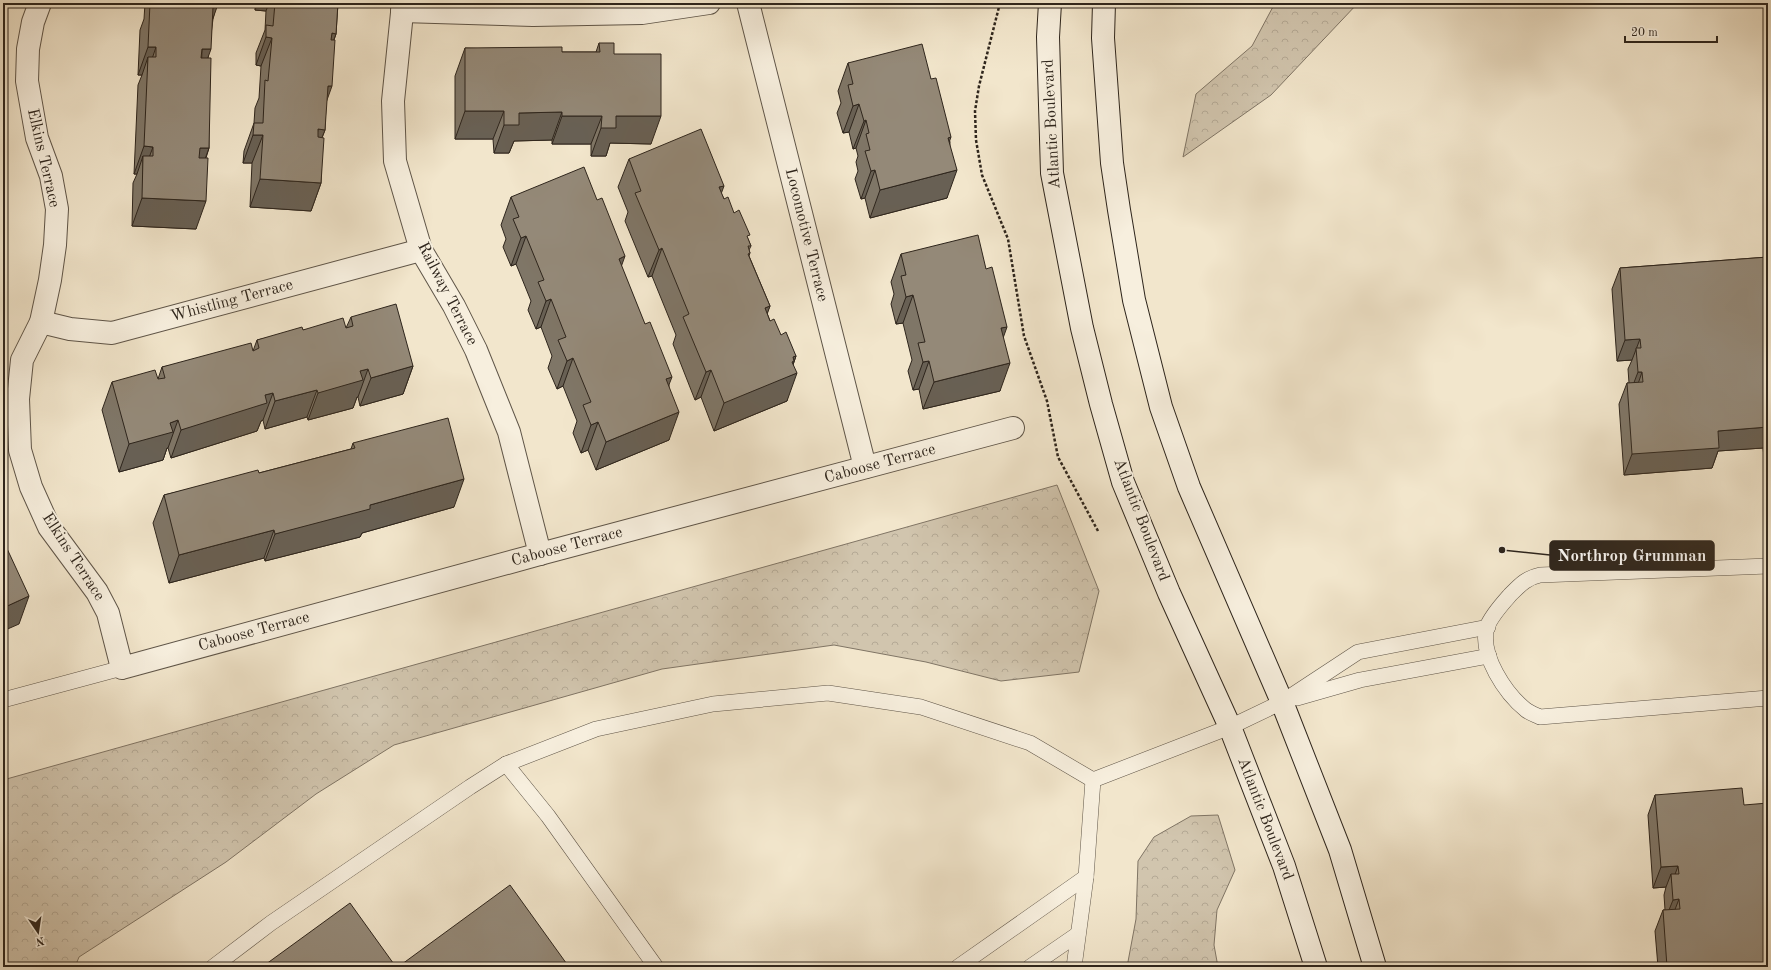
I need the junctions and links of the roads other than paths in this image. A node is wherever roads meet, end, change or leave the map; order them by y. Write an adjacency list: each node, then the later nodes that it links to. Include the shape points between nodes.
1 (40, 3): 8 (street, Elkins Terrace, via 28,49 27,81 37,138 51,176 57,209 50,280)
2 (709, 3): 6 (street, via 642,13 533,15)
3 (748, 3): 10 (street, Locomotive Terrace)
4 (1050, 3): 19 (street, Atlantic Boulevard, via 1048,37 1052,173 1090,358 1123,482 1169,593)
5 (1104, 3): 18 (street, via 1103,38 1113,171 1134,300 1155,384 1189,487)
6 (402, 7): 7 (street, Railway Terrace, via 393,101 395,161)
7 (421, 250): 8 (street, Whistling Terrace, via 112,333 70,329); 11 (street, Railway Terrace, via 476,350 509,432)
8 (40, 322): 15 (street, Elkins Terrace, via 22,360 18,399 20,450 31,488 49,527 97,592 108,613)
9 (1013, 428): 10 (street, Caboose Terrace)
10 (865, 467): 11 (street, Caboose Terrace)
11 (540, 554): 15 (street, Caboose Terrace)
12 (1768, 566): 13 (lane, via 1529,577 1499,605)
13 (1488, 627): 14 (lane, via 1486,641); 18 (lane, via 1358,652)
14 (1489, 656): 16 (lane, via 1494,669 1515,700 1527,711 1540,717); 18 (lane, via 1360,680)
15 (122, 668): 17 (lane)
16 (1768, 698)
17 (3, 700)
18 (1282, 702): 19 (lane); 30 (street, via 1340,850)
19 (1230, 727): 21 (lane); 29 (street, Atlantic Boulevard, via 1284,866)
20 (506, 764): 21 (lane, via 596,728 713,704 828,693 928,709 1030,743); 24 (lane, via 374,851); 25 (lane, via 548,816)
21 (1093, 780): 22 (lane)
22 (1086, 877): 23 (lane); 26 (lane)
23 (1078, 934): 27 (lane); 28 (lane)
24 (213, 967)
25 (656, 967)
26 (958, 967)
27 (1030, 967)
28 (1074, 967)
29 (1316, 967)
30 (1374, 967)

